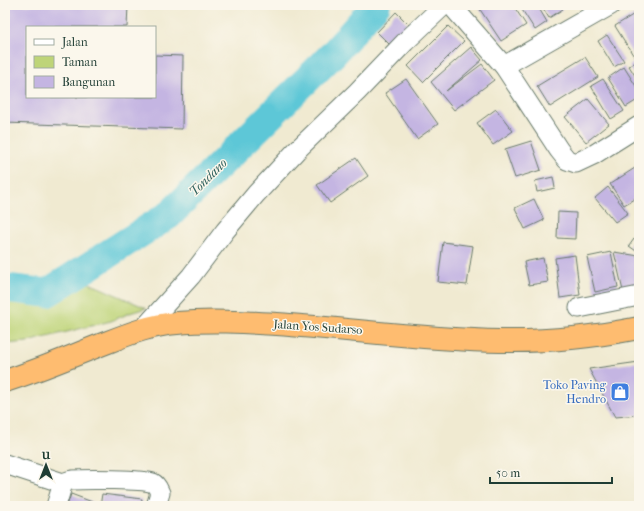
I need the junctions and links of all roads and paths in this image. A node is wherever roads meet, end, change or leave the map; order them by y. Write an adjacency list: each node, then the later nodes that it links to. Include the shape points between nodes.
1 (444, 5): 8 (street, via 256,194 191,276)
2 (451, 5): 4 (street)
3 (611, 5): 4 (street)
4 (504, 66): 5 (street, via 567,160 576,163 593,155)
5 (639, 126)
6 (639, 296): 7 (street)
7 (579, 308)
8 (144, 328): 9 (highway, Jalan Yos Sudarso, via 176,323 230,321 500,341 554,340); 10 (highway, Jalan Yos Sudarso)
9 (639, 328)
10 (5, 381)
11 (5, 464): 12 (street)
12 (63, 483): 13 (street); 14 (street, via 85,479 152,483 157,486 160,493)
13 (56, 506)
14 (156, 506)

